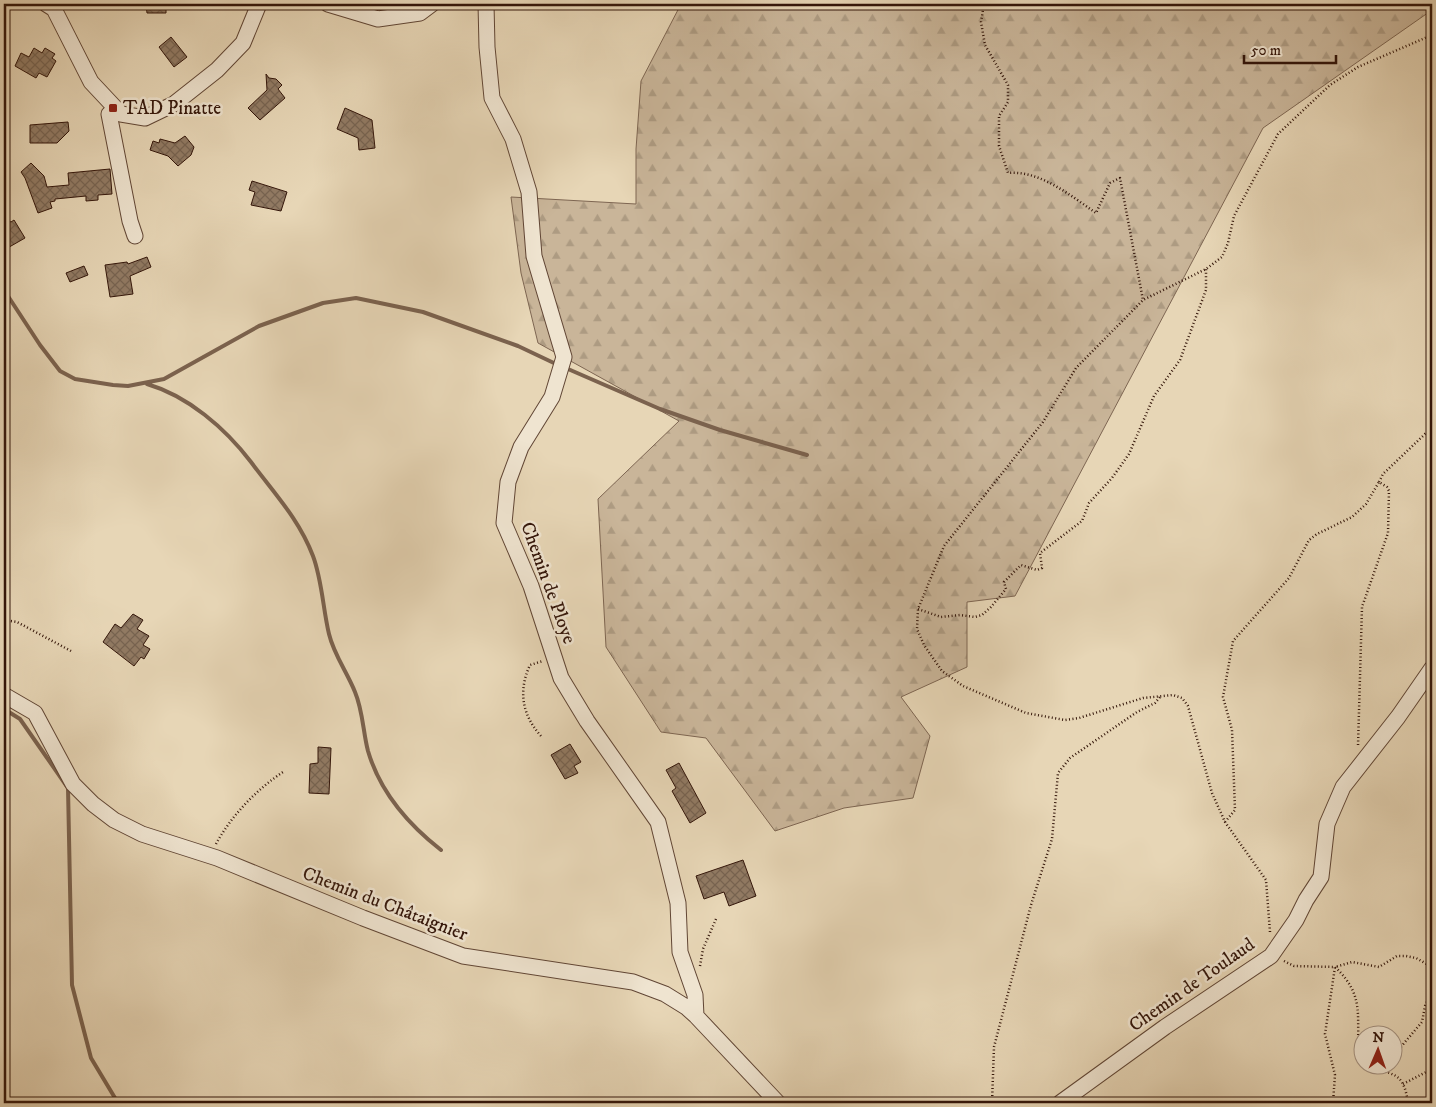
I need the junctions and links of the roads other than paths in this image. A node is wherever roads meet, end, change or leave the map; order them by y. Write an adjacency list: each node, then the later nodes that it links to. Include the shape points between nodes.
1 (46, 4): 6 (street, via 54,9)
2 (258, 4): 6 (street, via 243,43 217,70 174,104 145,118 121,114)
3 (328, 4): 4 (street, via 378,19 420,12)
4 (432, 4)
5 (486, 4): 10 (street, Chemin de Ploye, via 492,98 513,139 529,192 534,256 564,358 552,397 520,447 508,482 504,523 531,586 560,678 586,721 658,822 678,903 680,952 695,995)
6 (107, 116): 7 (street)
7 (135, 236)
8 (1432, 668): 12 (street, Chemin de Toulaud, via 1343,787 1327,824 1321,877 1270,956)
9 (4, 695): 10 (street, Chemin du Châtaignier, via 35,713 73,784 114,820 142,834 210,856 463,956 633,982 665,994)
10 (696, 1016): 11 (street, Chemin du Châtaignier)
11 (778, 1103)
12 (1060, 1103)

